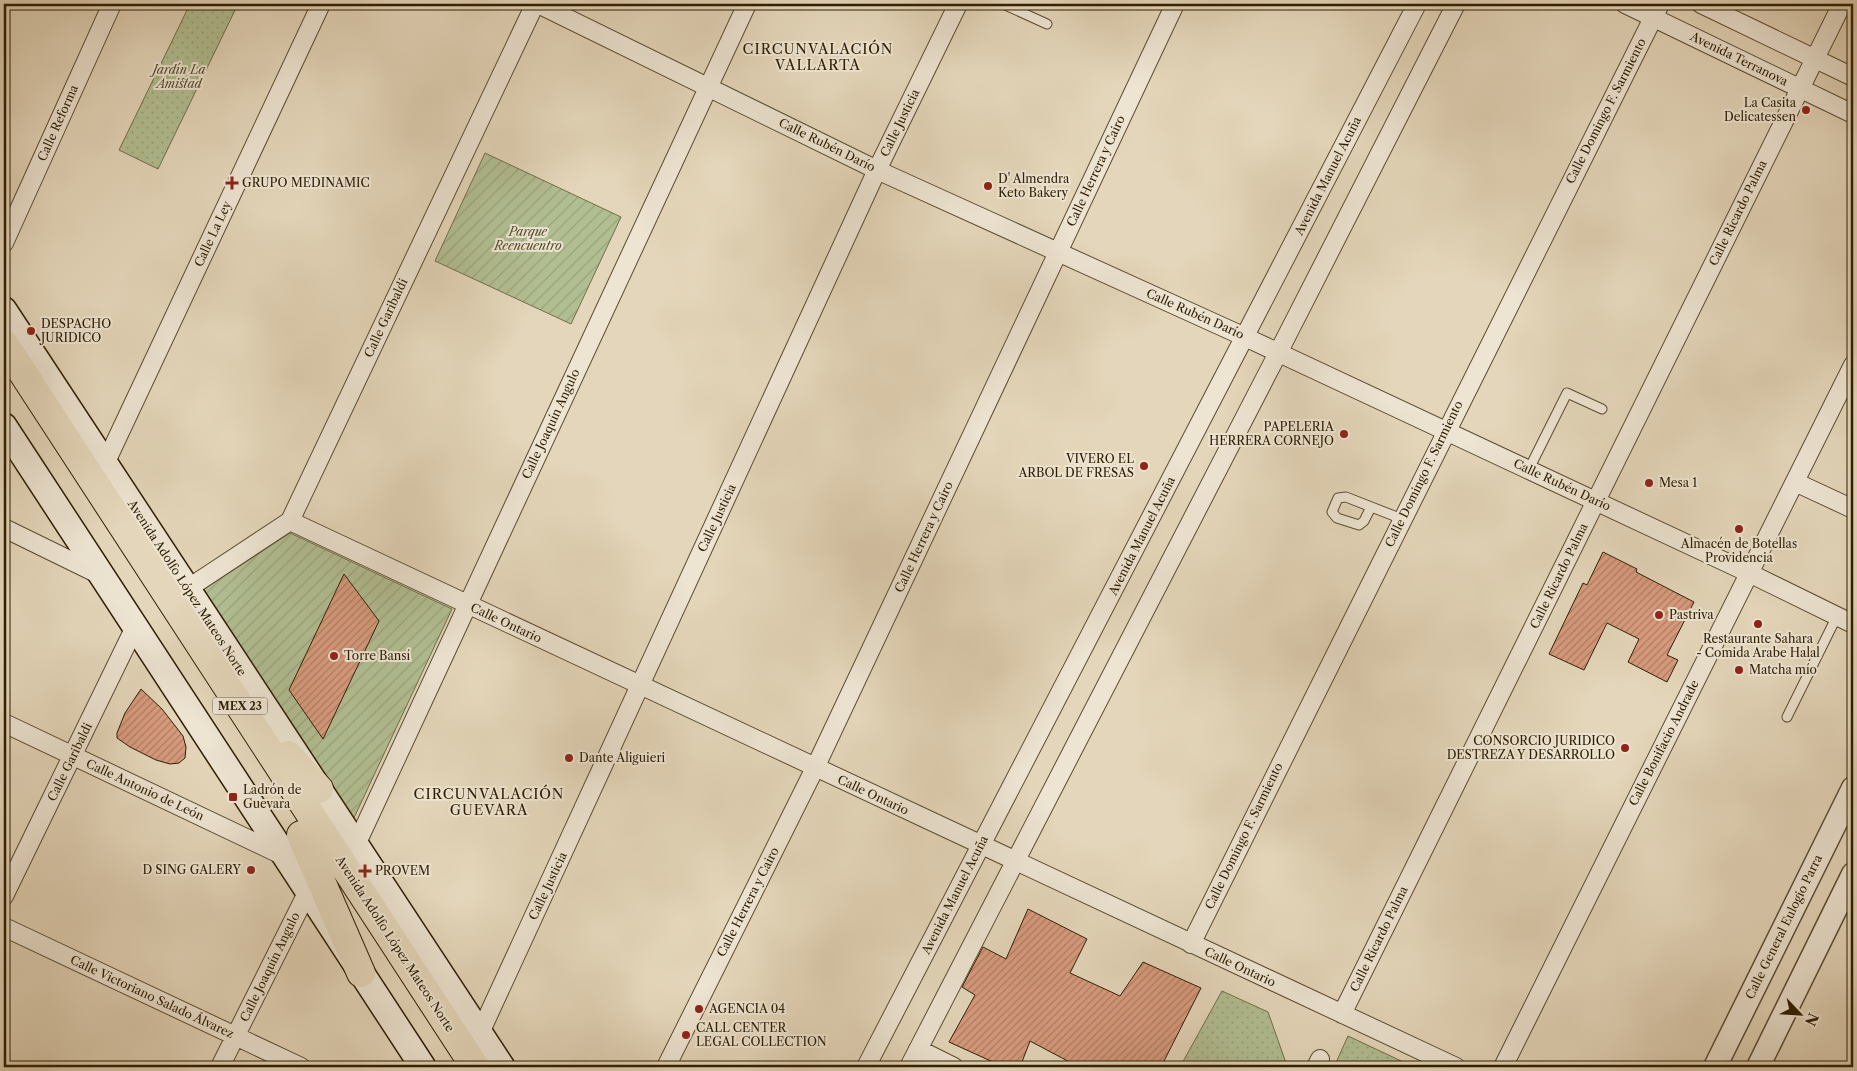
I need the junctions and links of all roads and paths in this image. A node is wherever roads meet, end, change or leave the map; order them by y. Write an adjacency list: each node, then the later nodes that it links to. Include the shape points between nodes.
1 (112, 4): 21 (street, Calle Reforma)
2 (321, 4): 32 (street, Calle La Ley)
3 (536, 4): 17 (street, Calle Rubén Darío); 39 (street, Calle Garibaldi)
4 (747, 4): 17 (street, Calle Joaquín Angulo)
5 (958, 4): 20 (street, Calle Justicia)
6 (1003, 4): 14 (lane)
7 (1175, 4): 22 (street, Calle Herrera y Cairo)
8 (1417, 4): 24 (street, Avenida Manuel Acuña)
9 (1456, 4): 26 (street)
10 (1625, 4): 13 (street, Avenida Terranova)
11 (1701, 4): 15 (street)
12 (1842, 4): 15 (street, Calle Ricardo Palma)
13 (1656, 10): 18 (street, Avenida Terranova); 31 (street, Calle Domingo F. Sarmiento)
14 (1047, 24)
15 (1814, 59): 16 (street); 18 (street, Calle Ricardo Palma)
16 (1853, 77)
17 (707, 86): 20 (street, Calle Rubén Darío); 44 (street, Calle Joaquín Angulo)
18 (1799, 89): 19 (street, Avenida Terranova); 35 (street, Calle Ricardo Palma)
19 (1853, 114)
20 (877, 170): 22 (street, Calle Rubén Darío); 48 (street, Calle Justicia)
21 (4, 243)
22 (1058, 252): 24 (street, Calle Rubén Darío); 53 (street, Calle Herrera y Cairo)
23 (4, 310): 32 (main road, Avenida Adolfo López Mateos Norte)
24 (1245, 337): 26 (street, Calle Rubén Darío); 58 (street, Avenida Manuel Acuña)
25 (4, 344): 49 (main road, Avenida Adolfo López Mateos Norte / MEX 23)
26 (1278, 353): 31 (street, Calle Rubén Darío); 60 (street)
27 (1853, 365): 34 (street, Calle Bonifacio Andrade)
28 (4, 372): 56 (main road, Avenida Adolfo López Mateos Norte / MEX 23)
29 (1602, 409): 33 (lane, via 1568,393)
30 (4, 426): 42 (main road)
31 (1446, 430): 33 (street, Calle Rubén Darío); 38 (street, Calle Domingo F. Sarmiento)
32 (105, 464): 43 (main road, Avenida Adolfo López Mateos Norte)
33 (1528, 470): 35 (street, Calle Rubén Darío)
34 (1796, 482): 37 (street); 41 (street, Calle Bonifacio Andrade)
35 (1596, 501): 41 (street, Calle Rubén Darío); 67 (street, Calle Ricardo Palma)
36 (1371, 507): 38 (lane)
37 (1853, 509)
38 (1402, 519): 65 (street, Calle Domingo F. Sarmiento)
39 (290, 521): 43 (street); 44 (street, Calle Ontario)
40 (4, 528): 42 (street)
41 (1749, 573): 45 (street, Calle Rubén Darío); 82 (street, Calle Bonifacio Andrade)
42 (101, 575): 47 (main road)
43 (187, 589): 55 (main road, Avenida Adolfo López Mateos Norte)
44 (467, 604): 48 (street, Calle Ontario); 57 (street, Calle Joaquín Angulo)
45 (1837, 616): 46 (street, Calle Rubén Darío); 50 (lane)
46 (1853, 624)
47 (135, 627): 52 (street, Calle Garibaldi); 59 (main road)
48 (640, 686): 53 (street, Calle Ontario); 68 (street, Calle Justicia)
49 (234, 698): 55 (main road); 75 (main road, Avenida Adolfo López Mateos Norte / MEX 23)
50 (1787, 717)
51 (4, 723): 52 (street, Calle Antonio de León)
52 (73, 756): 59 (street, Calle Antonio de León); 63 (street, Calle Garibaldi)
53 (815, 768): 58 (street, Calle Ontario); 77 (street, Calle Herrera y Cairo)
54 (1853, 788): 83 (street, Calle General Eulogio Parra)
55 (319, 789): 57 (main road, Avenida Adolfo López Mateos Norte)
56 (301, 835): 66 (main road); 74 (main road, Avenida Adolfo López Mateos Norte / MEX 23)
57 (356, 845): 68 (main road, Avenida Adolfo López Mateos Norte)
58 (981, 845): 60 (street, Calle Ontario); 78 (street, Avenida Manuel Acuña)
59 (286, 857): 62 (main road)
60 (1015, 862): 65 (street, Calle Ontario); 70 (street)
61 (1853, 874): 84 (street)
62 (307, 893): 66 (main road); 69 (street, Calle Joaquín Angulo)
63 (4, 896)
64 (4, 927): 69 (street, Calle Victoriano Salado Álvarez)
65 (1191, 944): 67 (street, Calle Ontario)
66 (361, 973): 73 (main road)
67 (1342, 1014): 81 (street, Calle Ontario)
68 (480, 1033): 76 (main road, Avenida Adolfo López Mateos Norte)
69 (236, 1036): 71 (street, Calle Joaquín Angulo); 72 (street, Calle Victoriano Salado Álvarez)
70 (918, 1049): 79 (street); 80 (street)
71 (220, 1067)
72 (301, 1067)
73 (422, 1067)
74 (454, 1067)
75 (475, 1067)
76 (502, 1067)
77 (666, 1067)
78 (866, 1067)
79 (909, 1067)
80 (954, 1067)
81 (1456, 1067)
82 (1503, 1067)
83 (1715, 1067)
84 (1758, 1067)

